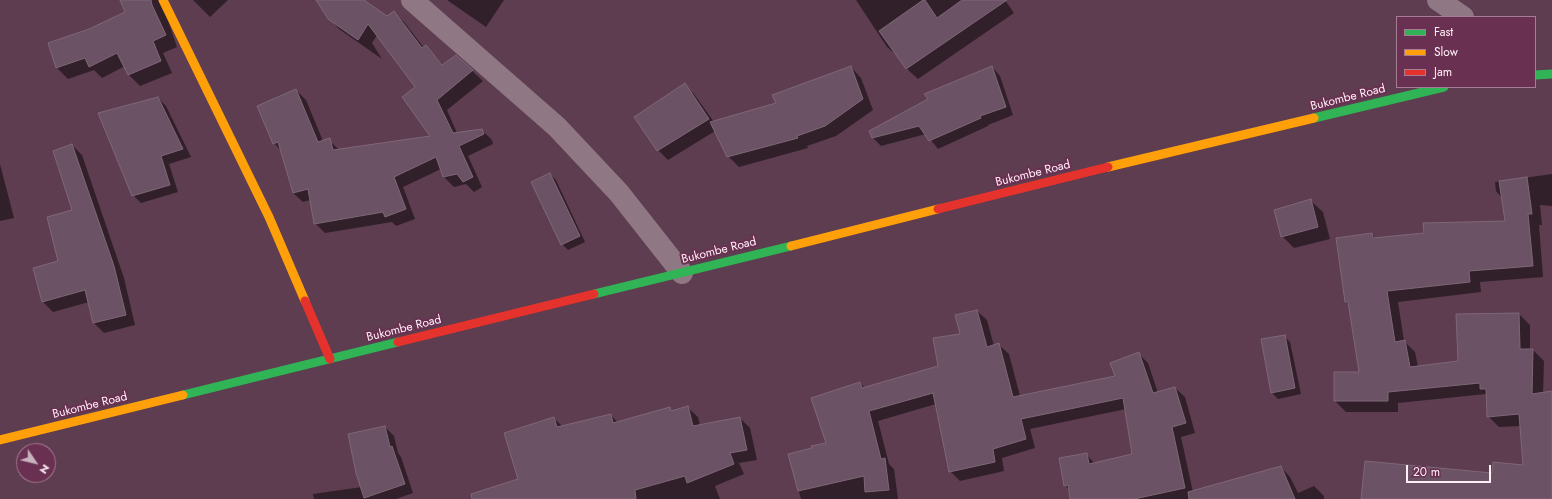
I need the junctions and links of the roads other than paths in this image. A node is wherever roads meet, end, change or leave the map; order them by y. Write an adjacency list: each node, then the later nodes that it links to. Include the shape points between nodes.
1 (163, 0): 7 (main road, via 269,217)
2 (412, 0): 6 (street, via 557,127 619,193)
3 (1438, 0): 4 (street)
4 (1462, 16)
5 (1440, 88): 6 (main road, Bukombe Road)
6 (682, 273): 7 (main road, Bukombe Road)
7 (330, 359): 8 (main road, Bukombe Road)
8 (0, 440)

